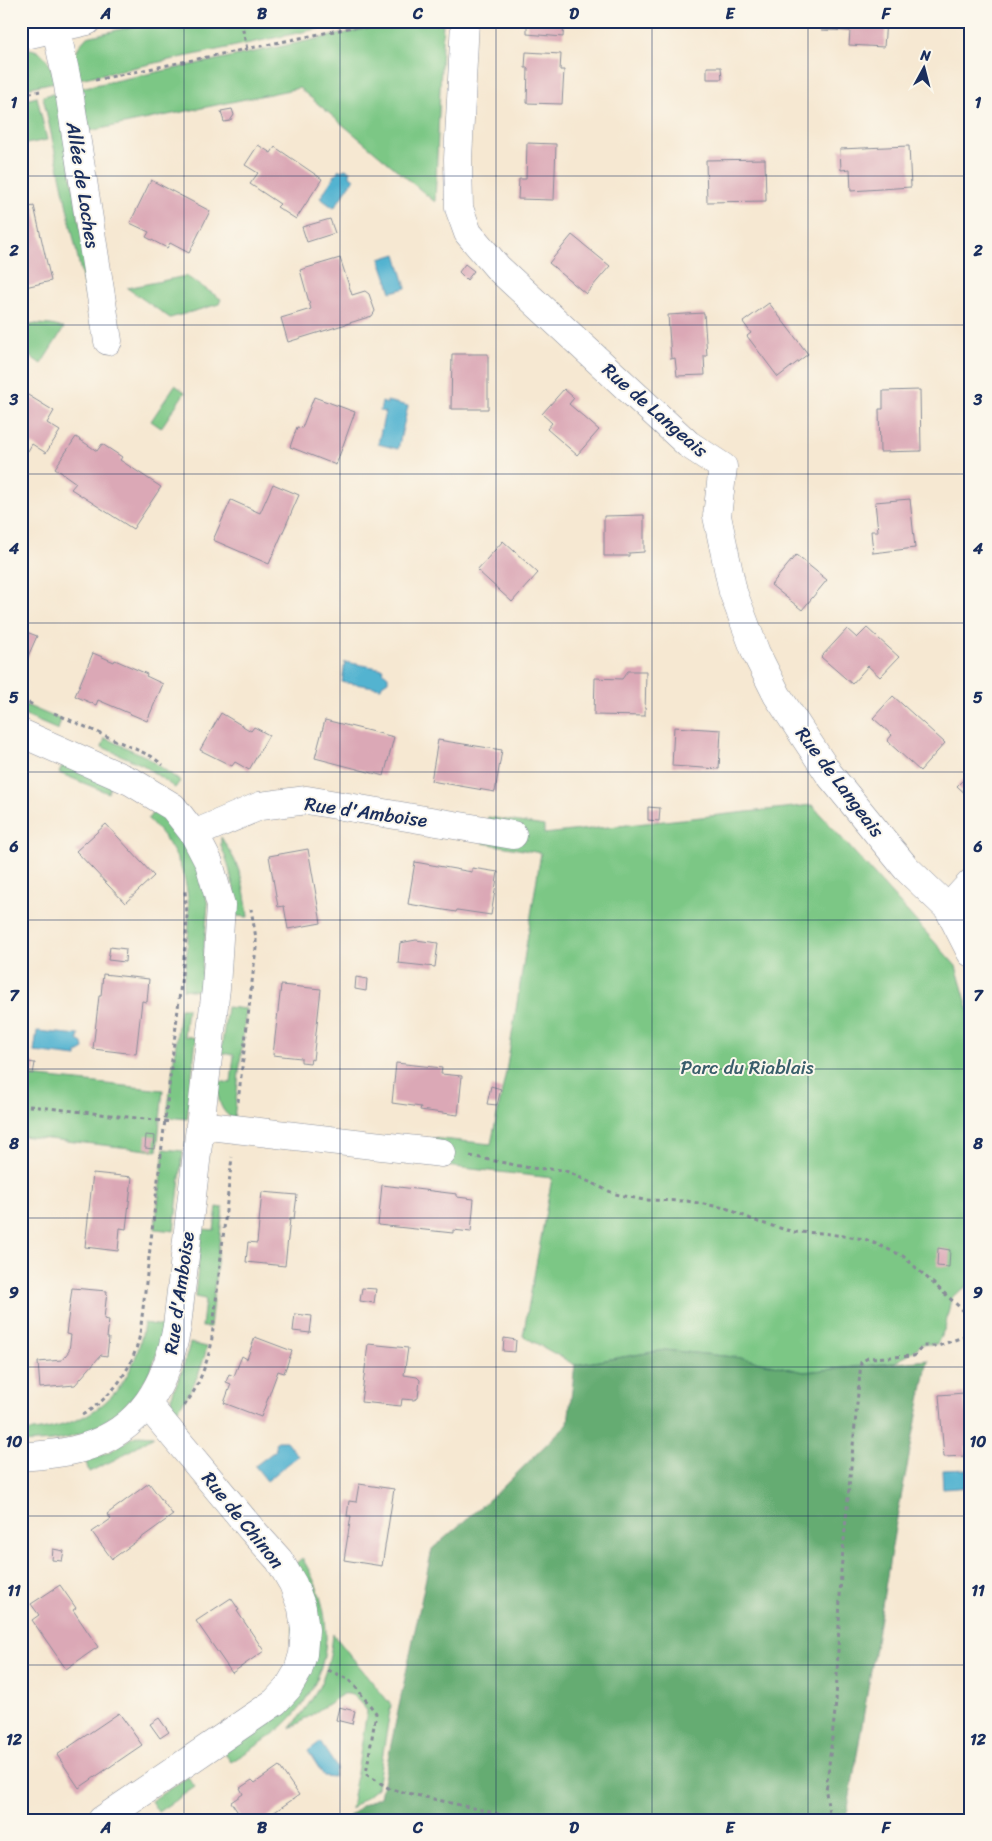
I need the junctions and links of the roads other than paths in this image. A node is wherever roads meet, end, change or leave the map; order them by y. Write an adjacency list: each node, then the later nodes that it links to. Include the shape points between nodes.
1 (87, 21): 3 (street)
2 (465, 21): 10 (street, Rue de Langeais, via 458,159 459,208 468,233 498,268 688,444 723,467 717,516 733,592 756,653 777,695 828,774 906,868)
3 (56, 29): 4 (street); 5 (street, Allée de Loches, via 68,85)
4 (21, 36)
5 (108, 341)
6 (21, 733): 7 (street, Rue d'Amboise, via 132,782 173,807)
7 (194, 834): 8 (street, Rue d'Amboise, via 260,806 307,800); 12 (street, Rue d'Amboise, via 209,864 221,905 216,988)
8 (513, 835)
9 (971, 884): 10 (street)
10 (948, 908): 11 (street, Rue de Langeais)
11 (971, 953)
12 (200, 1125): 13 (street); 14 (street, Rue d'Amboise, via 174,1347 160,1385)
13 (442, 1152)
14 (148, 1404): 15 (street, Rue d'Amboise, via 119,1430 100,1441 59,1453); 16 (street, Rue de Chinon, via 279,1560 302,1608 305,1630 303,1654 298,1671 275,1702)
15 (21, 1456)
16 (102, 1820)

